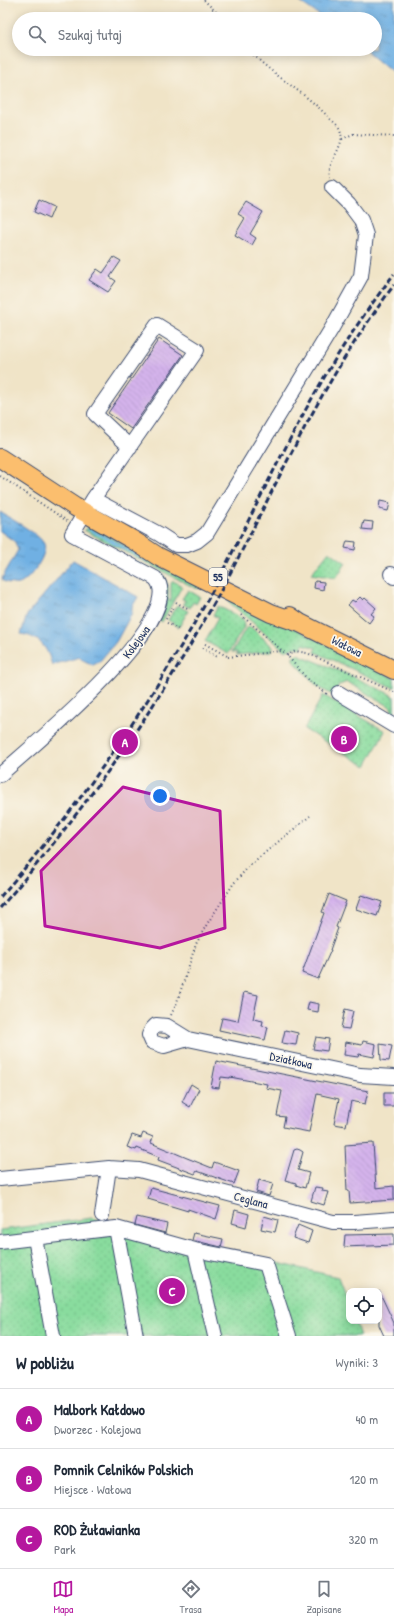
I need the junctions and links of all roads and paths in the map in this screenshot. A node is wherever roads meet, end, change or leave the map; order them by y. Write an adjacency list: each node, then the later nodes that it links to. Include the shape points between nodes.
1 (204, 0): 2 (path)
2 (216, 12)
3 (256, 56): 5 (path, via 325,113 340,129)
4 (394, 136): 5 (path, via 353,134)
5 (342, 139): 6 (path)
6 (331, 180): 9 (street, via 361,220 366,235 361,276 207,534 187,545 176,545 159,534)
7 (130, 447): 7 (street, via 197,350 157,325 95,414); 9 (street)
8 (0, 458): 9 (main road, 55)
9 (89, 506): 21 (main road, Wałowa / 55, via 133,540 159,556 237,597 300,623); 25 (street, Kolejowa, via 72,534 155,578 161,587 159,606 123,660)
10 (176, 602): 12 (path)
11 (174, 605): 14 (path)
12 (189, 610)
13 (240, 613): 19 (path)
14 (166, 619)
15 (167, 623): 16 (path)
16 (178, 629)
17 (206, 644): 19 (path, via 227,657)
18 (202, 648): 20 (path)
19 (281, 651): 22 (path, via 287,656 295,651 307,653)
20 (219, 658)
21 (394, 670)
22 (394, 692)
23 (339, 693): 24 (street)
24 (394, 726)
25 (0, 775)
26 (310, 816): 27 (path, via 251,864 206,924 196,944)
27 (167, 1026): 28 (street, Działkowa); 28 (street, Działkowa, via 156,1025 152,1029 152,1042 164,1046)
28 (188, 1039): 29 (street, Działkowa, via 360,1075)
29 (394, 1077)
30 (109, 1168): 31 (street, Ceglana); 32 (street); 33 (street, Ceglana, via 139,1170 334,1222)
31 (0, 1179)
32 (102, 1215)
33 (394, 1219)
34 (116, 1228): 35 (street); 37 (street); 39 (street)
35 (35, 1238): 36 (street); 38 (street)
36 (0, 1242)
37 (195, 1250): 40 (street); 41 (street, via 266,1264)
38 (53, 1336)
39 (136, 1336)
40 (215, 1336)
41 (289, 1336)

